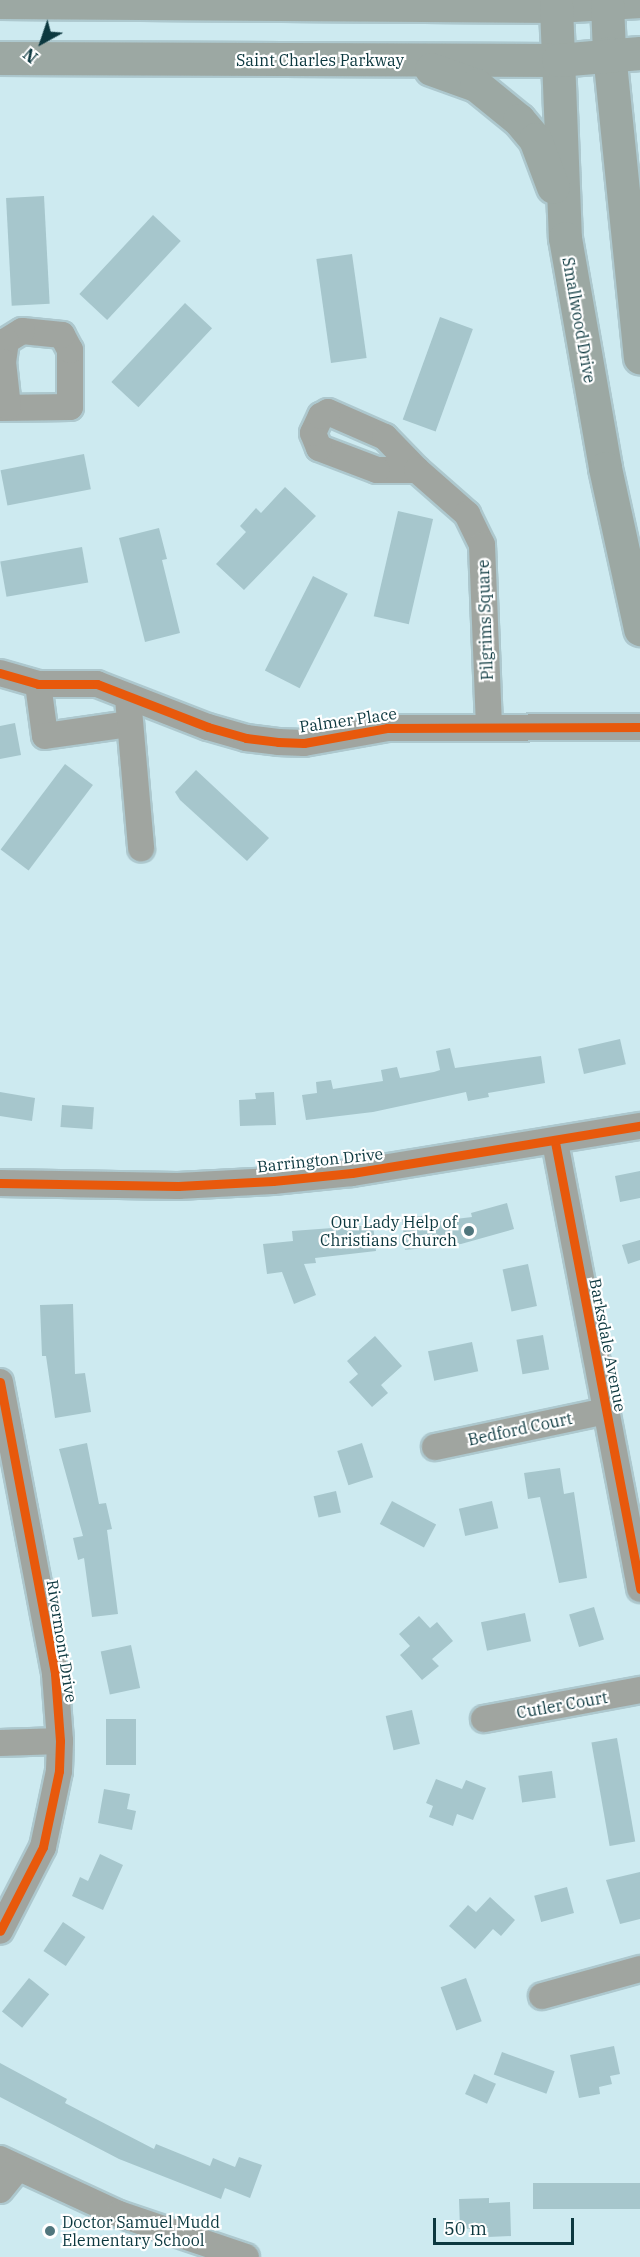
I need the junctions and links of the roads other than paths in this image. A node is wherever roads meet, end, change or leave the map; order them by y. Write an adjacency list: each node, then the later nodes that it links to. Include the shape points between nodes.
1 (640, 1): 3 (main road)
2 (0, 2): 4 (main road)
3 (608, 3): 4 (main road); 5 (main road)
4 (556, 6): 8 (main road, Smallwood Drive)
5 (624, 53): 8 (main road, Saint Charles Parkway); 10 (main road)
6 (0, 58): 7 (main road, Saint Charles Parkway)
7 (395, 60): 8 (main road, Saint Charles Parkway); 11 (main road, via 452,73 476,85 519,120 543,155)
8 (558, 60): 11 (main road, Smallwood Drive)
9 (640, 135): 10 (main road, via 632,158)
10 (627, 218): 12 (main road)
11 (565, 238): 14 (main road, Smallwood Drive, via 605,468)
12 (640, 357)
13 (417, 470): 19 (street, Pilgrims Square, via 467,514 482,545)
14 (640, 629)
15 (0, 673): 16 (street, Palmer Place)
16 (38, 684): 17 (street, Palmer Place, via 98,684); 18 (street, via 45,736)
17 (128, 698): 18 (street); 19 (street, Palmer Place, via 227,733 278,742 304,743 387,728)
18 (128, 724): 21 (street)
19 (489, 725): 20 (street, Palmer Place)
20 (640, 727)
21 (141, 848)
22 (640, 1126): 23 (street, Barrington Drive)
23 (555, 1142): 24 (street, Barrington Drive, via 273,1181); 26 (street, Barksdale Avenue)
24 (1, 1189)
25 (0, 1382): 31 (street, Rivermont Drive, via 55,1674)
26 (606, 1412): 27 (street, Bedford Court); 28 (street, Barksdale Avenue)
27 (435, 1447)
28 (640, 1588)
29 (640, 1690): 30 (street, Cutler Court)
30 (484, 1719)
31 (60, 1741): 32 (street); 33 (street, Rivermont Drive, via 59,1771 44,1847)
32 (0, 1743)
33 (0, 1932)
34 (640, 1969): 35 (street)
35 (542, 1996)
36 (9, 2163): 37 (street); 38 (street, via 119,2214)
37 (0, 2190)
38 (246, 2257)

